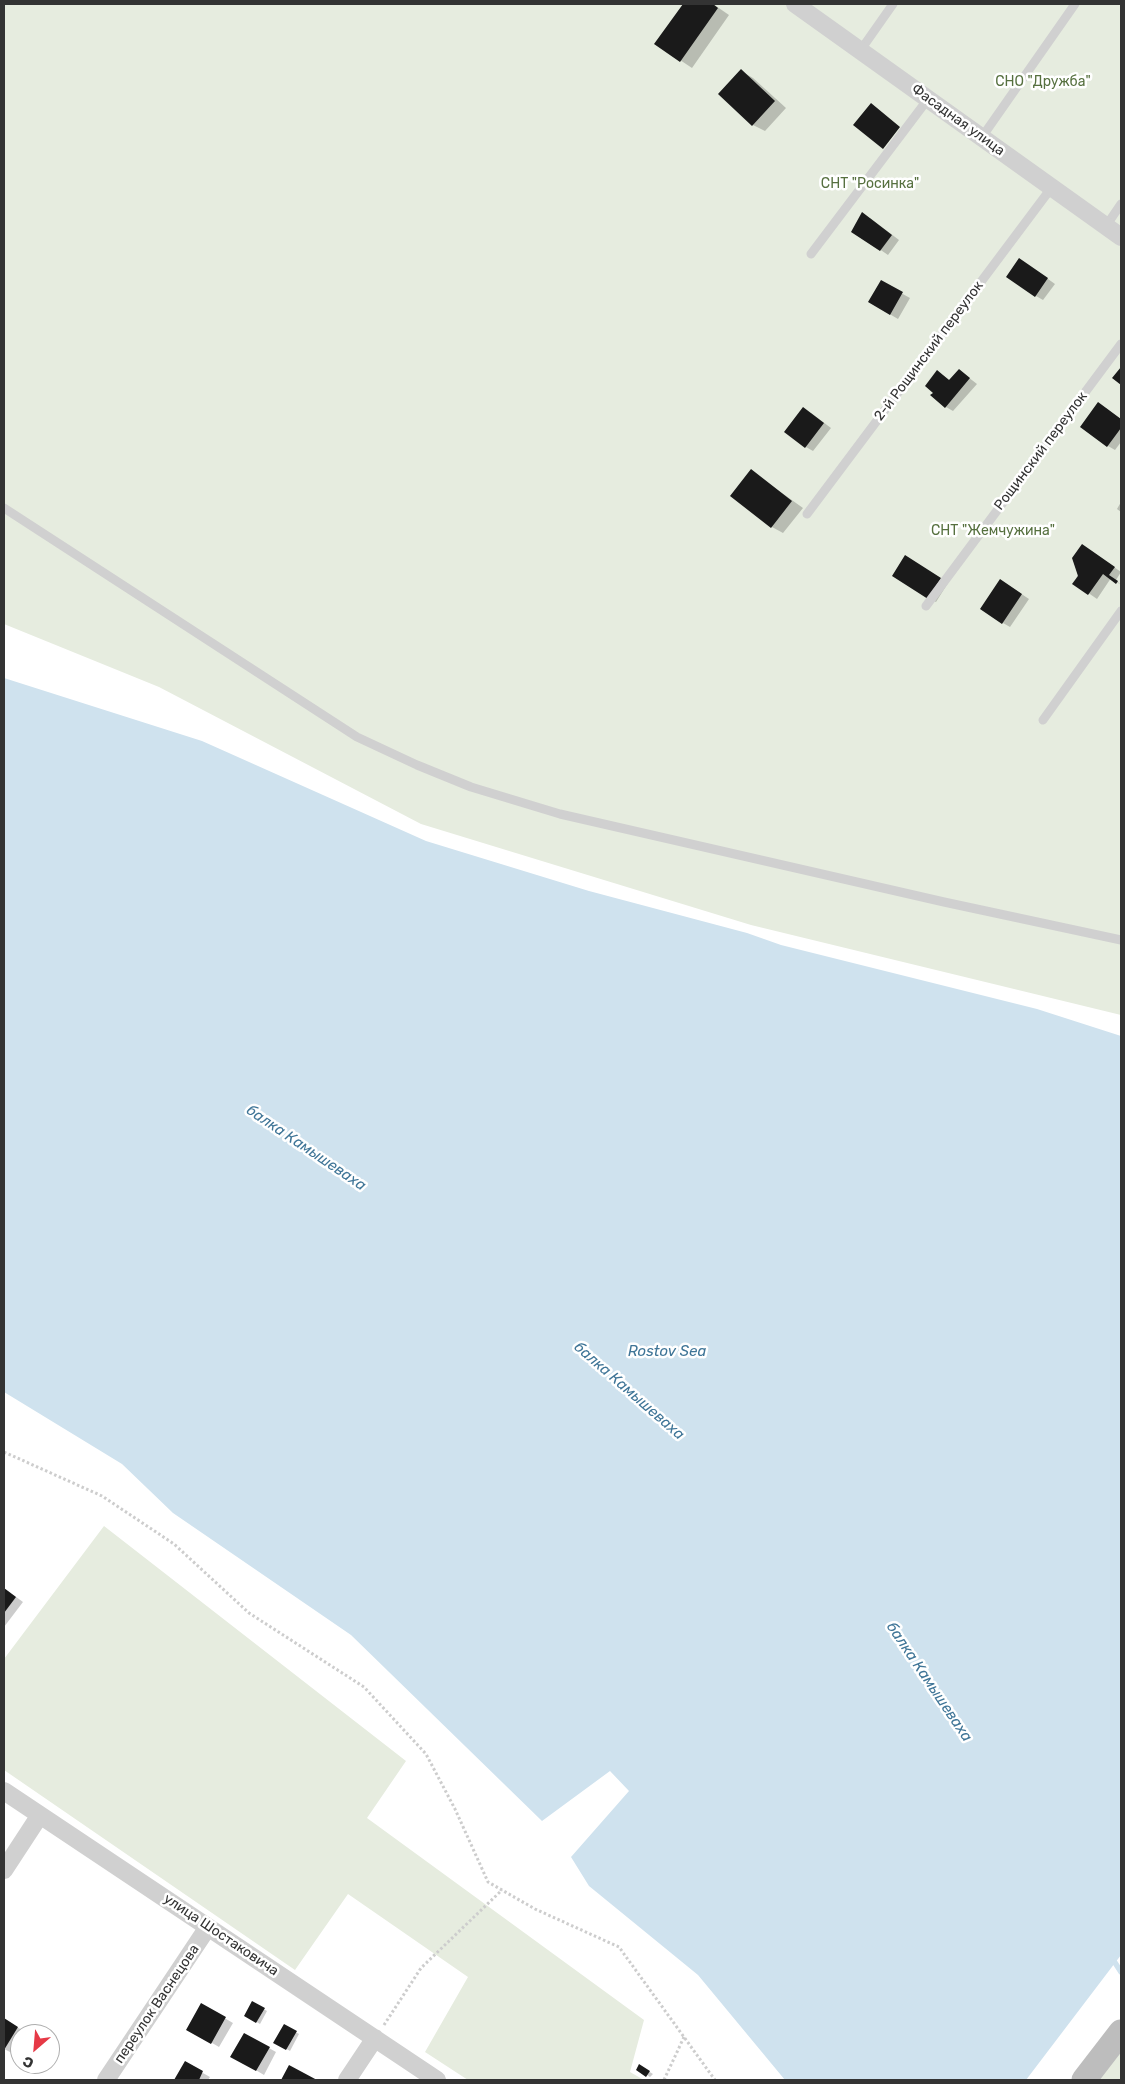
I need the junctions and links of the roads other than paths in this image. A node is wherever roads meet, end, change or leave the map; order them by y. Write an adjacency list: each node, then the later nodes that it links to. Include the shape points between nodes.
1 (795, 4): 4 (street, Фасадная улица)
2 (893, 4): 4 (lane)
3 (1075, 4): 6 (lane)
4 (860, 51): 5 (street, Фасадная улица)
5 (928, 99): 6 (street, Фасадная улица); 11 (lane)
6 (982, 138): 7 (street, Фасадная улица)
7 (1052, 187): 9 (street, Фасадная улица); 14 (lane, 2-й Рощинский переулок)
8 (1121, 204): 9 (lane)
9 (1106, 226): 10 (street, Фасадная улица)
10 (1121, 237)
11 (811, 254)
12 (1121, 344): 15 (lane, Рощинский переулок)
13 (4, 508): 18 (lane, via 357,737 472,787 560,814)
14 (807, 514)
15 (926, 606)
16 (1121, 611): 17 (lane)
17 (1044, 720)
18 (1121, 940)
19 (4, 1791): 20 (street, улица Шостаковича)
20 (40, 1815): 21 (street); 22 (street, улица Шостаковича)
21 (4, 1870)
22 (208, 1927): 24 (street, улица Шостаковича); 25 (street, переулок Васнецова)
23 (1121, 2032): 28 (main road)
24 (375, 2038): 26 (street); 27 (street, улица Шостаковича)
25 (106, 2080)
26 (348, 2080)
27 (437, 2080)
28 (1084, 2080)

